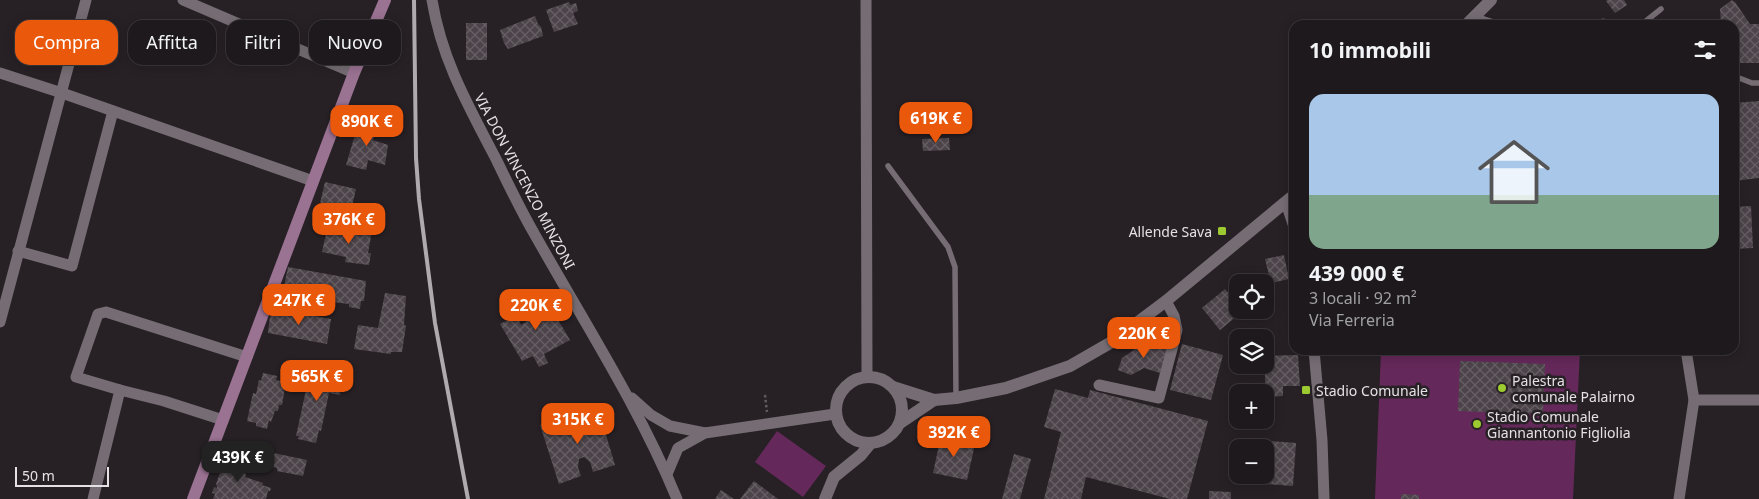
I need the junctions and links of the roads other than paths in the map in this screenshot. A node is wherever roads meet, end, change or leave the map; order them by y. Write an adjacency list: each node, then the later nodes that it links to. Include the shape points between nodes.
1 (86, 0): 14 (street)
2 (183, 0): 11 (street)
3 (385, 0): 11 (main road)
4 (432, 0): 29 (street, VIA DON VINCENZO MINZONI, via 437,28 457,84 534,234)
5 (866, 0): 25 (street)
6 (1491, 0): 8 (street)
7 (1662, 9): 9 (lane)
8 (1470, 20)
9 (1648, 20)
10 (0, 73): 14 (street)
11 (354, 73): 17 (main road)
12 (1739, 78): 13 (lane)
13 (1759, 83)
14 (62, 92): 15 (street); 19 (street)
15 (113, 111): 17 (street); 19 (street, via 72,266)
16 (888, 166): 30 (lane, via 948,247 955,267)
17 (313, 181): 24 (main road)
18 (1289, 200): 20 (street)
19 (18, 251): 21 (street)
20 (1166, 301): 26 (street, via 1177,330 1160,398); 30 (street, via 1110,343 1070,366 1006,388)
21 (0, 322)
22 (1314, 355): 44 (street)
23 (1687, 355): 32 (street)
24 (247, 357): 28 (street, via 106,312 98,314 76,377); 35 (main road)
25 (867, 377): 27 (street, via 886,381); 34 (street, via 847,384 838,398)
26 (1099, 385)
27 (893, 387): 31 (street); 36 (street, via 902,404)
28 (120, 390): 35 (street); 40 (street)
29 (626, 393): 37 (street, VIA DON VINCENZO MINZONI, via 651,415 670,426); 39 (street, VIA DON VINCENZO MINZONI)
30 (956, 398): 31 (street)
31 (934, 400): 36 (street)
32 (1694, 400): 33 (street); 45 (street)
33 (1759, 400)
34 (835, 414): 37 (street); 38 (street, via 847,435)
35 (223, 420): 41 (main road)
36 (900, 423): 38 (street, via 888,438)
37 (705, 433): 39 (street, via 678,448)
38 (870, 444): 43 (street, via 834,477)
39 (667, 474): 42 (street, VIA DON VINCENZO MINZONI)
40 (93, 499)
41 (193, 499)
42 (677, 499)
43 (825, 499)
44 (1324, 499)
45 (1679, 499)

